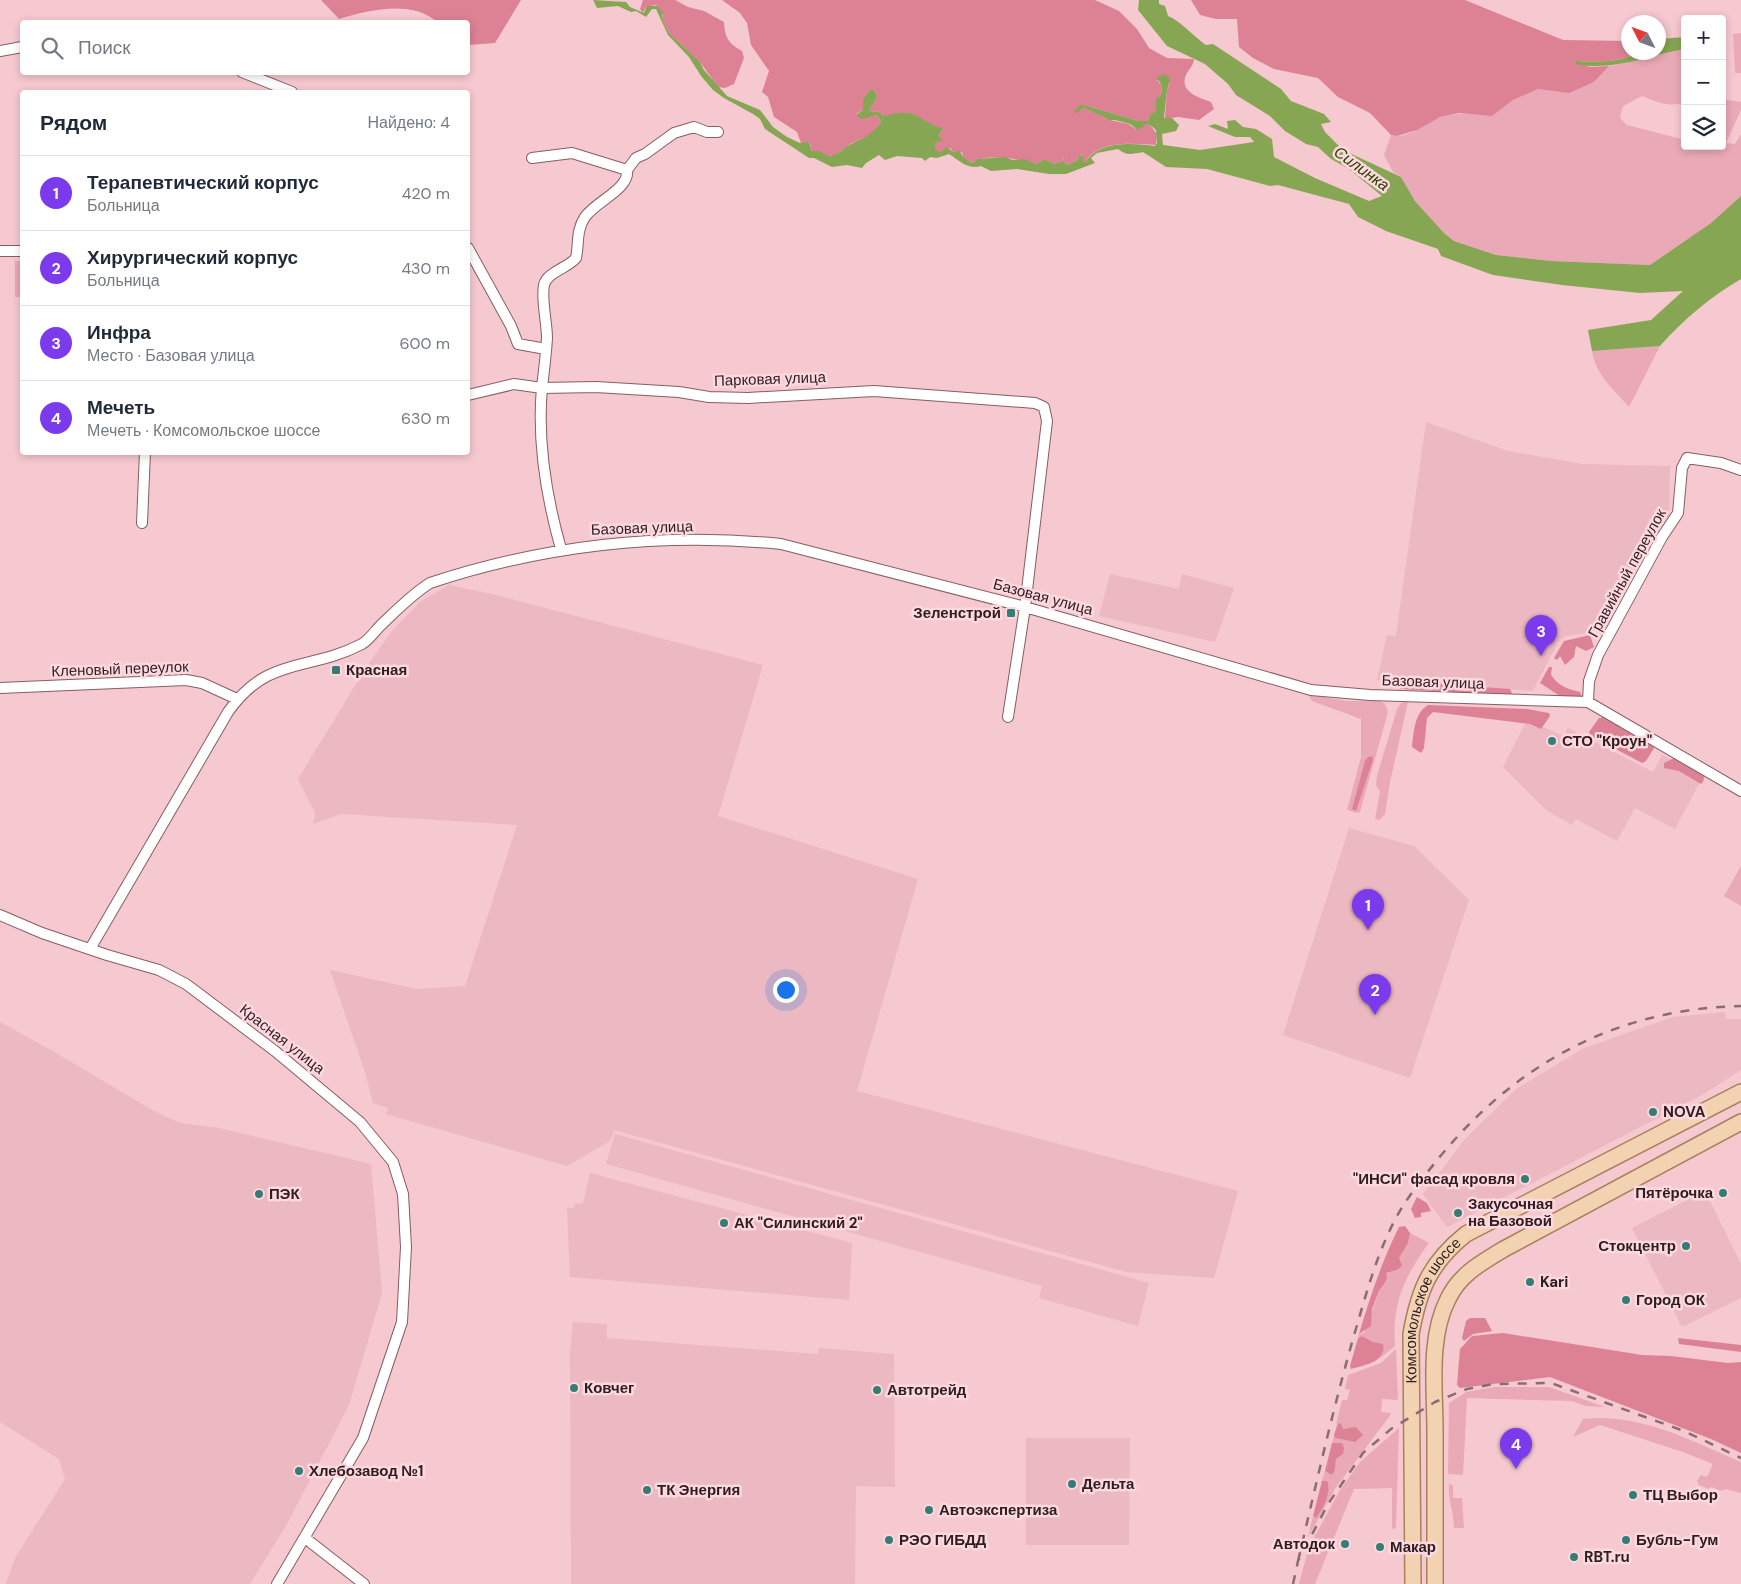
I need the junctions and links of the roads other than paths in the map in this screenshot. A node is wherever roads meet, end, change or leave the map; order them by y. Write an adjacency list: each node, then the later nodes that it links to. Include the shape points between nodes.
1 (20, 47): 2 (street)
2 (0, 51)
3 (250, 75): 4 (street)
4 (287, 90)
5 (718, 132): 7 (street, via 694,127 674,133 636,158)
6 (532, 158): 7 (street, via 572,153)
7 (628, 170): 11 (street, via 622,186 600,201 584,218 578,234 576,258 550,276 544,285)
8 (0, 251): 9 (street)
9 (20, 251)
10 (470, 252): 11 (street, via 518,344)
11 (546, 349): 12 (street)
12 (542, 388): 13 (street, Парковая улица, via 514,384); 17 (street, via 544,474); 18 (street, Парковая улица, via 639,389 709,398 874,390 1044,407 1047,421)
13 (470, 395)
14 (145, 455): 16 (street)
15 (1741, 470): 21 (street, Гравийный переулок, via 1687,458 1682,468 1678,513 1598,655 1589,681)
16 (142, 523)
17 (561, 549): 18 (street, Базовая улица, via 646,540 781,544); 20 (street, Базовая улица, via 430,583 413,593 364,643 340,654 274,671)
18 (1025, 607): 21 (street, Базовая улица, via 1311,690); 22 (street)
19 (0, 688): 20 (street, Кленовый переулок, via 186,680)
20 (237, 698): 25 (street)
21 (1588, 702): 23 (street, Базовая улица)
22 (1008, 717)
23 (1741, 791)
24 (0, 915): 25 (street, Красная улица)
25 (90, 949): 28 (street, Красная улица, via 159,970 186,984 275,1051 360,1122 393,1162 402,1194 406,1247 402,1322 363,1438)
26 (1741, 1092): 31 (main road, Комсомольское шоссе, via 1466,1234 1432,1268 1418,1300 1411,1334)
27 (1741, 1122): 32 (main road, Комсомольское шоссе, via 1504,1249 1468,1271 1458,1282 1440,1319 1435,1357)
28 (305, 1538): 29 (street, Красная улица); 30 (street)
29 (277, 1584)
30 (364, 1584)
31 (1413, 1584)
32 (1435, 1584)

